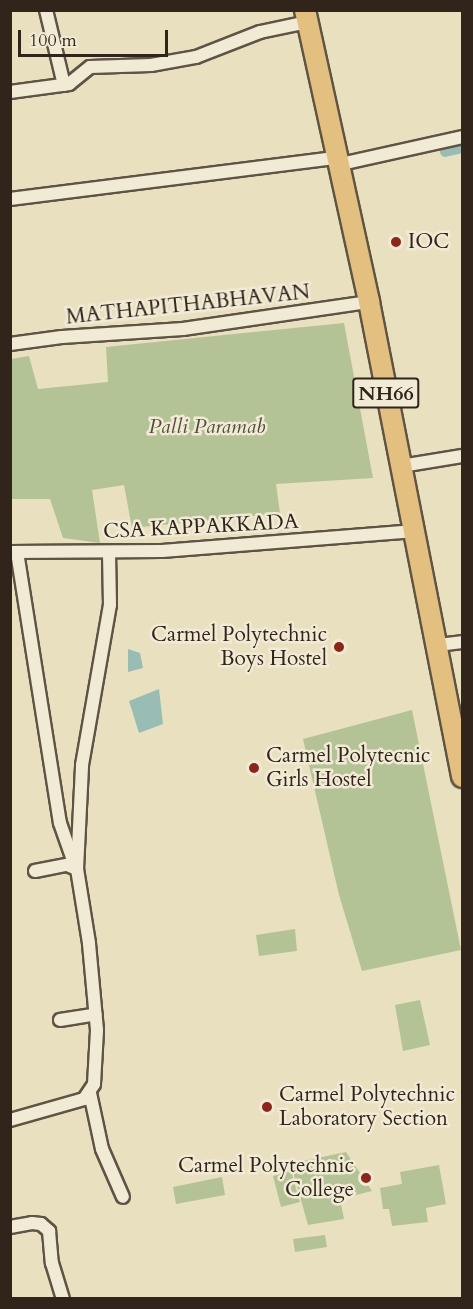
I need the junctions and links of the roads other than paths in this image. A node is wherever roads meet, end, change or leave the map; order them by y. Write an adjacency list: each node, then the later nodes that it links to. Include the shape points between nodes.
1 (46, 10): 3 (street)
2 (306, 16): 3 (street, via 179,61 90,67); 6 (highway, NH66)
3 (64, 85): 4 (street)
4 (10, 92)
5 (462, 137): 6 (street)
6 (335, 162): 7 (street); 8 (highway, NH66)
7 (10, 200)
8 (369, 302): 9 (street, MATHAPITHABHAVAN, via 183,329); 11 (highway, NH66)
9 (10, 344)
10 (462, 456): 11 (street)
11 (400, 466): 12 (highway, NH66)
12 (415, 531): 14 (street, CSA KAPPAKKADA); 16 (highway, NH66)
13 (14, 552): 14 (street, CSA KAPPAKKADA); 18 (street, via 60,823)
14 (109, 554): 18 (street, via 110,605 82,765)
15 (462, 642): 16 (street)
16 (438, 645): 17 (highway, NH66)
17 (462, 777)
18 (77, 869): 19 (street, via 67,865); 20 (street, via 90,943)
19 (35, 871)
20 (96, 1014): 21 (street); 22 (street, via 96,1070)
21 (60, 1020)
22 (90, 1093): 23 (street, via 76,1102); 24 (street, via 102,1149)
23 (10, 1120)
24 (123, 1197)
25 (10, 1227): 26 (street, via 41,1224 49,1232 52,1263)
26 (63, 1299)

